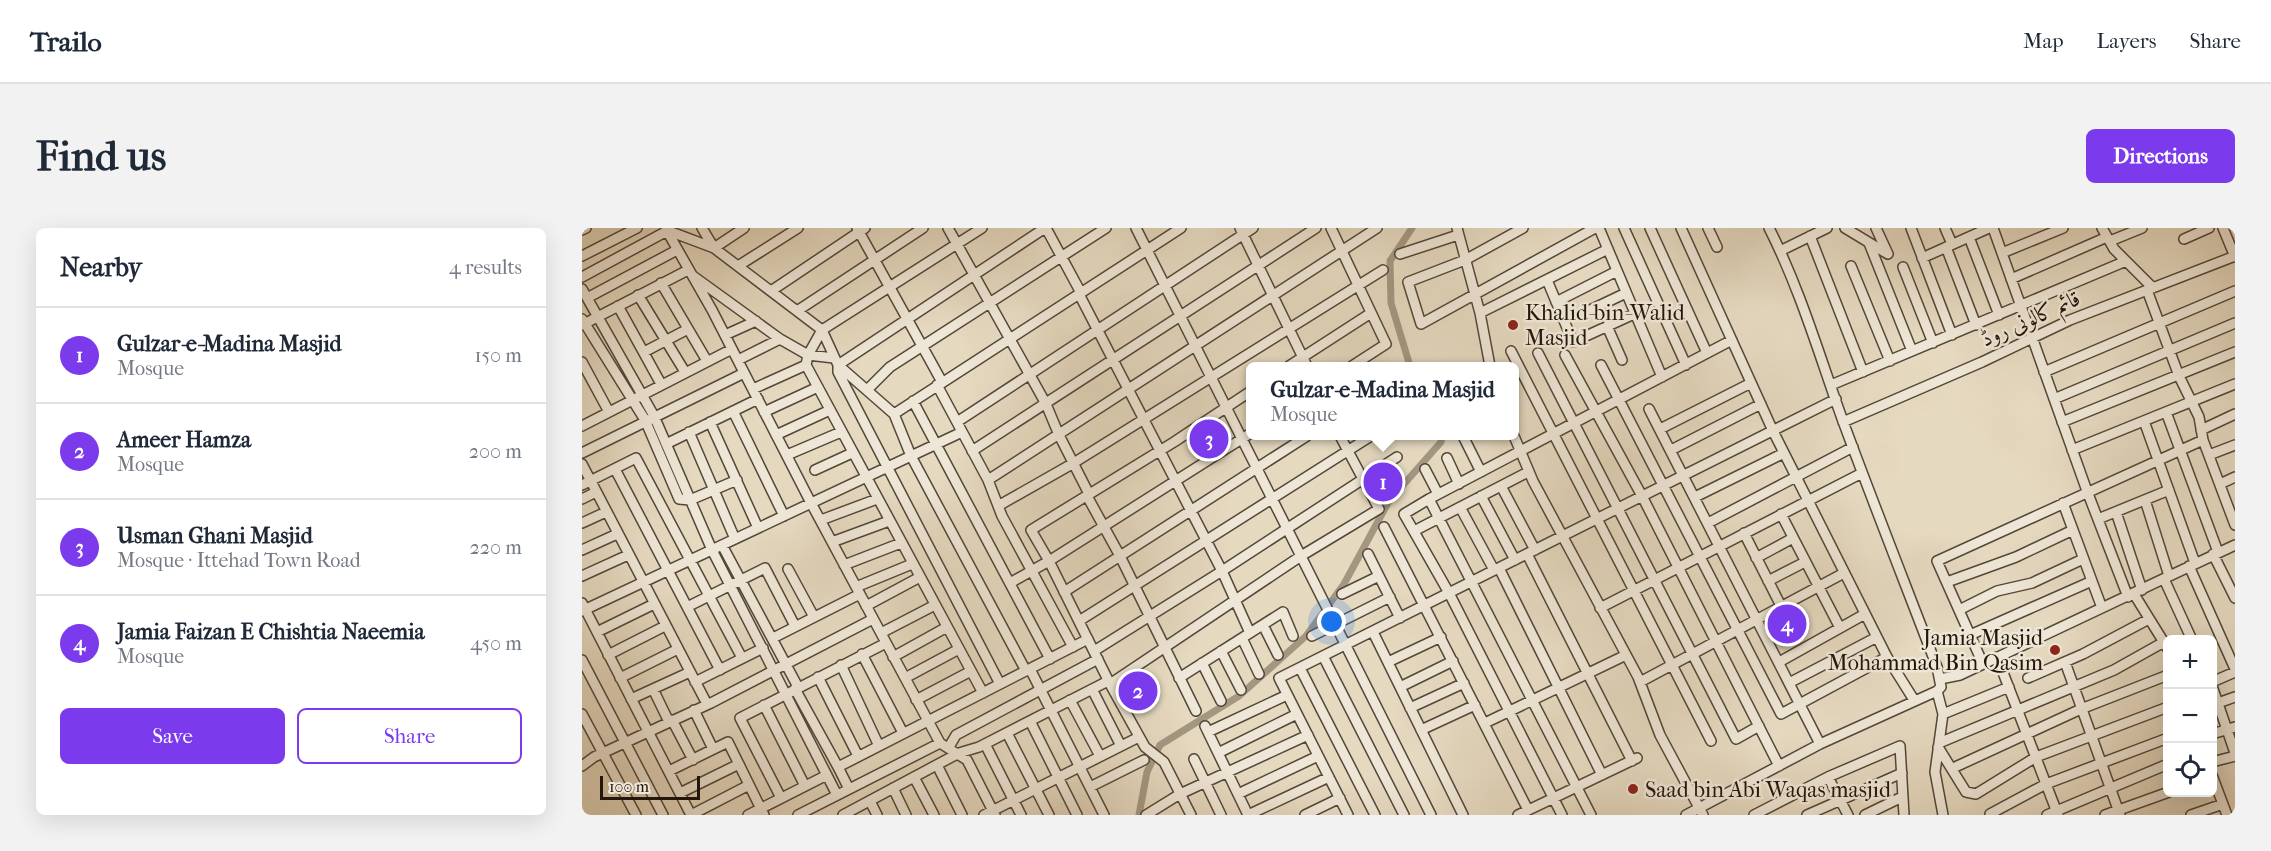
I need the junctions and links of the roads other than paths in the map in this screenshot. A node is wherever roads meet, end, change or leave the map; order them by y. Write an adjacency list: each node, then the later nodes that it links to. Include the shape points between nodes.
1 (702, 228): 48 (street)
2 (744, 228): 48 (street)
3 (798, 228): 63 (street)
4 (923, 228): 60 (street)
5 (948, 228): 45 (street)
6 (982, 228): 45 (street)
7 (1045, 228): 58 (street); 70 (street)
8 (1106, 228): 58 (street)
9 (1136, 228): 51 (street)
10 (1181, 228): 51 (street)
11 (1253, 228): 37 (street)
12 (1316, 228): 64 (street)
13 (1331, 228): 52 (street)
14 (1377, 228): 52 (street)
15 (1498, 228): 41 (street)
16 (1523, 228): 41 (street)
17 (1597, 228): 49 (street); 83 (street)
18 (1624, 228): 142 (street)
19 (1650, 228): 127 (street)
20 (1681, 228): 116 (street)
21 (1708, 228): 47 (street)
22 (1769, 228): 53 (street)
23 (1827, 228): 39 (street)
24 (1845, 228): 44 (street)
25 (1876, 228): 44 (street, via 1888,254)
26 (1911, 228): 59 (street)
27 (1945, 228): 46 (street)
28 (2063, 228): 55 (street)
29 (2102, 228): 42 (street)
30 (2142, 228): 42 (street)
31 (2209, 228): 43 (street)
32 (2223, 228): 57 (street)
33 (633, 229): 56 (street)
34 (860, 229): 60 (street); 79 (street)
35 (1987, 229): 40 (street); 55 (street)
36 (666, 230): 48 (street); 50 (street); 71 (street)
37 (1242, 231): 64 (street); 75 (street)
38 (1458, 231): 54 (street); 61 (street)
39 (1810, 236): 53 (street); 145 (street)
40 (1969, 237): 46 (street); 96 (street)
41 (1503, 239): 61 (street)
42 (2109, 239): 62 (street); 72 (street)
43 (2184, 239)
44 (1869, 243): 123 (street)
45 (957, 244): 70 (street); 77 (street)
46 (1949, 246): 59 (street); 104 (street)
47 (1717, 247)
48 (714, 248): 63 (street)
49 (1608, 249): 69 (street); 73 (street)
50 (677, 250): 68 (street); 81 (street)
51 (1147, 250): 75 (street); 82 (street)
52 (1342, 251): 76 (street); 86 (street)
53 (1780, 251): 156 (street)
54 (1401, 254)
55 (2002, 254): 72 (street)
56 (582, 256)
57 (2235, 256): 78 (street, قائم کالونی روڈ)
58 (1062, 257): 82 (street); 88 (street)
59 (1922, 258): 111 (street)
60 (875, 260): 77 (street); 92 (street)
61 (1465, 260): 83 (street); 83 (street, via 1408,282 1420,324)
62 (2126, 261): 78 (street); 90 (street)
63 (738, 266): 79 (street)
64 (1258, 266): 86 (street); 98 (street)
65 (1851, 267): 135 (street)
66 (1903, 267): 117 (street)
67 (1383, 270): 76 (street)
68 (689, 271): 74 (street); 100 (street); 110 (street)
69 (1617, 271): 84 (street); 87 (street)
70 (973, 275): 88 (street); 99 (street)
71 (582, 277)
72 (2011, 279): 90 (street)
73 (1547, 280): 87 (street); 94 (street)
74 (661, 283): 85 (street); 106 (street)
75 (1165, 286): 98 (street); 109 (street)
76 (1359, 286): 93 (street); 107 (street)
77 (890, 287): 99 (street); 108 (street)
78 (2150, 290): 102 (street); 112 (street, قائم کالونی روڈ)
79 (771, 291): 92 (street)
80 (2235, 291): 102 (street)
81 (584, 293): 97 (street)
82 (1080, 293): 109 (street); 114 (street)
83 (1474, 293): 94 (street)
84 (1626, 293): 91 (street); 95 (street)
85 (638, 295): 89 (street); 115 (street)
86 (1273, 296): 107 (street); 119 (street)
87 (1556, 302): 105 (street, via 1573,342)
88 (988, 303): 114 (street); 118 (street)
89 (618, 306): 97 (street); 124 (street)
90 (2021, 306): 96 (street); 112 (street)
91 (1588, 310)
92 (797, 311): 108 (street)
93 (1371, 313): 137 (street); 138 (street, via 1386,344)
94 (1480, 313): 139 (street)
95 (1634, 314): 105 (street); 150 (street)
96 (1999, 315): 104 (street)
97 (598, 316): 101 (street); 161 (street)
98 (1181, 317): 119 (street); 131 (street)
99 (907, 319): 118 (street); 134 (street)
100 (756, 321): 110 (street); 113 (street)
101 (583, 322): 163 (street)
102 (2159, 323): 121 (street); 146 (street)
103 (2235, 323): 121 (street)
104 (1976, 325): 111 (street)
105 (1607, 326): 132 (street)
106 (688, 328): 115 (street); 133 (street)
107 (1289, 329): 137 (street); 151 (street)
108 (822, 330): 130 (street); 134 (street)
109 (1098, 330): 131 (street); 148 (street)
110 (725, 335): 120 (street)
111 (1952, 335): 117 (street)
112 (2031, 336): 146 (street); 187 (street, قائم کالونی روڈ, via 1982,362)
113 (780, 339): 129 (street); 130 (street)
114 (1008, 339): 148 (street); 154 (street)
115 (666, 340): 124 (street); 144 (street)
116 (1732, 340): 127 (street); 152 (street)
117 (1933, 343): 123 (street)
118 (922, 346): 154 (street); 160 (street, via 890,367)
119 (1196, 347): 151 (street); 159 (street)
120 (732, 349): 129 (street); 133 (street)
121 (2169, 350): 149 (street); 166 (street)
122 (1511, 351): 140 (street)
123 (1912, 351): 135 (street)
124 (644, 352): 153 (street)
125 (2235, 352): 149 (street)
126 (1538, 353): 190 (street)
127 (1707, 353): 142 (street)
128 (1565, 355): 176 (street)
129 (738, 360): 147 (street)
130 (807, 360): 134 (street); 157 (street); 158 (street)
131 (1114, 360): 159 (street); 170 (street)
132 (1622, 360)
133 (707, 361): 144 (street)
134 (836, 361): 160 (street); 230 (street)
135 (1890, 361): 145 (street)
136 (582, 362): 177 (street)
137 (1305, 362)
138 (1358, 362)
139 (1489, 362)
140 (1516, 362)
141 (1600, 364): 167 (street)
142 (1686, 365): 150 (street)
143 (1519, 367): 199 (street)
144 (685, 372): 153 (street)
145 (1863, 372): 156 (street)
146 (2044, 372): 166 (street)
147 (744, 373): 158 (street); 182 (street)
148 (1029, 375): 170 (street); 186 (street)
149 (2179, 375): 169 (street); 188 (street)
150 (1662, 377): 167 (street)
151 (1211, 378): 172 (street); 183 (street)
152 (1751, 383): 171 (street); 191 (street)
153 (661, 384): 161 (street)
154 (939, 384): 168 (street); 186 (street)
155 (2235, 384): 169 (street)
156 (1831, 386): 165 (street)
157 (818, 387): 174 (street); 178 (street)
158 (753, 389): 164 (street)
159 (1130, 389): 183 (street); 198 (street)
160 (867, 390): 180 (street)
161 (642, 393): 163 (street); 182 (street)
162 (1246, 394): 172 (street)
163 (632, 399): 177 (street); 182 (street)
164 (758, 399): 175 (street); 178 (street)
165 (1836, 399): 187 (street); 193 (street)
166 (2054, 399): 188 (street)
167 (1619, 400): 176 (street); 250 (street)
168 (913, 401): 180 (street); 209 (street)
169 (2191, 402): 179 (street); 192 (street)
170 (1046, 404): 198 (street); 216 (street)
171 (1761, 404): 193 (street); 213 (street)
172 (1226, 407): 201 (street); 212 (street)
173 (1649, 409): 191 (street)
174 (830, 410): 195 (street); 197 (street)
175 (733, 411): 185 (street); 276 (street)
176 (1598, 411): 190 (street); 257 (street)
177 (609, 412): 189 (street)
178 (764, 412): 197 (street)
179 (2166, 412): 184 (street); 215 (street)
180 (894, 414): 224 (street)
181 (2235, 414): 192 (street)
182 (650, 418): 208 (street); 218 (street); 263 (street, via 679,499)
183 (1145, 418): 212 (street); 229 (street)
184 (2144, 421): 214 (street); 227 (street)
185 (710, 422): 194 (street); 243 (street)
186 (957, 422): 196 (street)
187 (1843, 422): 211 (street)
188 (2062, 422): 214 (street)
189 (583, 423)
190 (1576, 423): 199 (street); 270 (street)
191 (1660, 429): 213 (street)
192 (2201, 430): 207 (street)
193 (1773, 431): 221 (street); 238 (street)
194 (689, 432): 208 (street); 251 (street)
195 (841, 432): 219 (street); 222 (street)
196 (962, 432): 209 (street); 216 (street)
197 (776, 435): 222 (street)
198 (1059, 435): 229 (street); 244 (street)
199 (1553, 435): 220 (street); 278 (street)
200 (1246, 436): 201 (street)
201 (1242, 439): 231 (street); 245 (street)
202 (1299, 440): 231 (street)
203 (1342, 440): 217 (street)
204 (1364, 440): 217 (street)
205 (1466, 440): 235 (street)
206 (1516, 440): 220 (street)
207 (2203, 440): 215 (street); 223 (street)
208 (666, 444): 263 (street)
209 (936, 444): 224 (street); 338 (street)
210 (2235, 445): 223 (street)
211 (1853, 447): 237 (street); 239 (street)
212 (1161, 450): 245 (street); 255 (street)
213 (1671, 450): 238 (street)
214 (2072, 450): 253 (street)
215 (2180, 450): 227 (street); 305 (street)
216 (972, 451): 244 (street)
217 (1347, 451): 242 (street); 262 (street)
218 (582, 453)
219 (852, 453): 234 (street); 241 (street)
220 (1520, 453): 235 (street); 236 (street)
221 (1784, 453): 239 (street); 259 (street)
222 (787, 455): 266 (street)
223 (2209, 455): 248 (street)
224 (911, 456): 230 (street); 425 (street)
225 (1397, 457): 242 (street)
226 (1447, 458): 247 (street)
227 (2158, 460): 252 (street); 253 (street)
228 (582, 464): 246 (street)
229 (1072, 464): 255 (street); 268 (street)
230 (887, 467): 241 (street); 444 (street)
231 (1256, 467): 262 (street); 272 (street)
232 (615, 469): 246 (street); 313 (street, via 636,458); 324 (street)
233 (1425, 469): 258 (street)
234 (815, 470)
235 (1482, 472): 247 (street)
236 (1528, 472): 249 (street); 293 (street)
237 (1862, 473): 264 (street); 437 (street)
238 (1684, 475): 250 (street); 259 (street)
239 (1796, 477): 264 (street); 282 (street)
240 (2235, 477): 248 (street)
241 (865, 478): 261 (street); 266 (street)
242 (1363, 478): 288 (street); 309 (street, via 1379,509)
243 (737, 480): 251 (street); 287 (street)
244 (988, 480): 268 (street)
245 (1175, 481): 272 (street); 285 (street)
246 (586, 483): 254 (street)
247 (1459, 484): 258 (street)
248 (2220, 484): 271 (street)
249 (1501, 486): 256 (street); 304 (street)
250 (1661, 487): 257 (street); 310 (street)
251 (714, 490): 263 (street); 295 (street)
252 (2169, 490): 265 (street); 318 (street)
253 (2087, 491): 267 (street); 279 (street)
254 (596, 492): 260 (street); 273 (street)
255 (1088, 495): 285 (street); 315 (street, via 1031,530)
256 (1481, 496): 269 (street); 314 (street)
257 (1642, 496): 270 (street); 320 (street)
258 (1433, 497): 277 (street); 290 (street, via 1404,514)
259 (1695, 497): 282 (street)
260 (582, 499)
261 (877, 499): 280 (street); 281 (street)
262 (1272, 499): 288 (street); 296 (street)
263 (690, 500): 303 (street)
264 (1808, 500): 275 (street); 326 (street)
265 (2145, 500): 274 (street); 330 (street)
266 (811, 503): 276 (street); 280 (street)
267 (2063, 503): 289 (street); 336 (street, via 1937,561)
268 (998, 506): 323 (street)
269 (1460, 507): 277 (street); 322 (street)
270 (1619, 508): 278 (street); 332 (street)
271 (2232, 508): 284 (street)
272 (1190, 510): 296 (street); 308 (street)
273 (606, 512): 283 (street); 292 (street)
274 (2116, 512): 279 (street); 347 (street)
275 (1781, 514): 291 (street); 294 (street)
276 (784, 516): 287 (street)
277 (1439, 518): 290 (street); 333 (street)
278 (1597, 519): 293 (street); 343 (street)
279 (2098, 519): 347 (street)
280 (820, 520): 297 (street)
281 (889, 521): 297 (street); 298 (street)
282 (1708, 523): 301 (street)
283 (582, 524)
284 (2235, 525)
285 (1104, 526): 308 (street); 315 (street)
286 (1384, 527): 354 (street)
287 (758, 528): 295 (street)
288 (1287, 529): 309 (street); 325 (street)
289 (2073, 530): 312 (street); 336 (street, via 2016,557)
290 (1414, 531): 345 (street)
291 (1744, 533): 301 (street); 311 (street)
292 (617, 534): 302 (street); 307 (street)
293 (1564, 535): 304 (street); 360 (street)
294 (1793, 538): 311 (street); 316 (street)
295 (735, 539): 299 (street)
296 (1207, 540): 325 (street); 340 (street)
297 (832, 542): 319 (street)
298 (901, 543): 317 (street); 319 (street)
299 (722, 544): 303 (street); 331 (street)
300 (2235, 545): 305 (street)
301 (1720, 546): 310 (street); 368 (street)
302 (582, 550)
303 (712, 550): 313 (street); 339 (street)
304 (1531, 552): 314 (street); 430 (street)
305 (2216, 553): 318 (street); 350 (street)
306 (1368, 554): 328 (street)
307 (628, 555): 327 (street); 337 (street)
308 (1120, 556): 340 (street); 344 (street)
309 (1301, 556): 351 (street); 370 (street)
310 (1698, 557): 320 (street); 376 (street)
311 (1756, 558): 334 (street)
312 (2083, 559): 335 (street); 361 (street, via 2032,583 1997,591)
313 (689, 560): 324 (street); 348 (street)
314 (1515, 560): 322 (street)
315 (1049, 561): 323 (street); 344 (street)
316 (1805, 562): 334 (street); 341 (street)
317 (912, 564): 329 (street); 342 (street)
318 (2192, 564): 330 (street); 427 (street)
319 (844, 565): 342 (street)
320 (1678, 568): 332 (street); 390 (street)
321 (788, 569): 364 (street)
322 (1497, 569): 333 (street); 449 (street)
323 (1032, 570): 338 (street); 394 (street)
324 (667, 571): 337 (street); 357 (street)
325 (1222, 571): 351 (street); 363 (street)
326 (1844, 573): 341 (street); 362 (street)
327 (582, 576)
328 (1379, 576): 346 (street); 349 (street)
329 (920, 577): 353 (street); 355 (street)
330 (2166, 578): 347 (street); 382 (street)
331 (742, 580): 339 (street); 373 (street, via 765,568); 387 (street)
332 (1655, 580): 343 (street); 401 (street)
333 (1473, 581): 345 (street); 463 (street)
334 (1768, 581): 356 (street)
335 (2092, 581): 359 (street); 380 (street)
336 (1947, 582): 361 (street)
337 (642, 583): 352 (street); 358 (street)
338 (1010, 583): 411 (street)
339 (730, 585): 348 (street); 396 (street)
340 (1134, 586): 363 (street); 369 (street)
341 (1818, 587): 356 (street); 375 (street)
342 (858, 590): 355 (street); 364 (street)
343 (1634, 591): 360 (street); 421 (street)
344 (1064, 592): 369 (street)
345 (1449, 593): 354 (street); 478 (street)
346 (1342, 594)
347 (2135, 594): 359 (street); 367 (street)
348 (708, 596): 357 (street); 410 (street)
349 (1390, 597): 365 (street); 370 (street)
350 (2235, 598)
351 (1235, 600): 381 (street); 395 (street)
352 (654, 604): 372 (street); 377 (street)
353 (935, 605): 374 (street); 379 (street)
354 (1425, 605): 365 (street); 385 (street)
355 (866, 606): 366 (street)
356 (1781, 606): 368 (street)
357 (687, 607): 423 (street)
358 (583, 608): 377 (street)
359 (2102, 608): 409 (street)
360 (1600, 609): 405 (street)
361 (1959, 610): 380 (street)
362 (1865, 614): 375 (street); 386 (street)
363 (1149, 617): 395 (street); 403 (street)
364 (814, 618): 373 (street)
365 (1400, 618): 378 (street)
366 (873, 619): 379 (street); 417 (street)
367 (2149, 619): 389 (street); 416 (street)
368 (1757, 620): 376 (street); 415 (street)
369 (1079, 621): 388 (street)
370 (1334, 622): 384 (street); 392 (street)
371 (1263, 624): 381 (street); 383 (street, via 1283,612); 404 (street)
372 (665, 626): 397 (street); 402 (street)
373 (795, 626): 387 (street)
374 (947, 627): 398 (street); 407 (street)
375 (1840, 628): 415 (street)
376 (1737, 630): 390 (street); 468 (street, via 1781,714)
377 (597, 632): 402 (street)
378 (1373, 632): 392 (street); 414 (street)
379 (881, 633): 391 (street)
380 (1970, 634): 419 (street)
381 (1246, 635): 399 (street); 429 (street)
382 (2190, 635)
383 (1293, 636)
384 (1312, 636)
385 (1441, 636): 413 (street); 414 (street)
386 (1877, 637): 408 (street); 443 (street)
387 (773, 638): 417 (street)
388 (1088, 639): 394 (street); 403 (street)
389 (2163, 640)
390 (1716, 642): 401 (street); 486 (street)
391 (886, 643): 400 (street); 407 (street)
392 (1346, 645): 406 (street); 592 (street)
393 (2163, 646): 447 (street)
394 (1073, 647): 411 (street)
395 (1164, 647): 435 (street); 440 (street)
396 (763, 648): 410 (street); 424 (street)
397 (678, 649): 428 (street); 433 (street)
398 (959, 649): 426 (street); 434 (street)
399 (1221, 651): 418 (street); 454 (street)
400 (862, 654): 420 (street); 490 (street)
401 (1693, 654): 421 (street); 486 (street, via 1736,739)
402 (608, 655): 433 (street)
403 (1096, 655): 440 (street); 453 (street)
404 (1278, 655)
405 (1626, 655): 430 (street); 441 (street)
406 (1323, 656): 422 (street); 591 (street)
407 (893, 657): 434 (street)
408 (1887, 657): 464 (street); 468 (street)
409 (1997, 657): 419 (street); 446 (street)
410 (742, 658): 423 (street)
411 (1050, 659): 425 (street)
412 (582, 660): 498 (street)
413 (1453, 661): 442 (street); 445 (street)
414 (1388, 662): 445 (street)
415 (1779, 662): 443 (street)
416 (2065, 662): 436 (street); 447 (street)
417 (786, 663): 424 (street); 448 (street)
418 (1202, 663): 435 (street); 465 (street)
419 (1983, 664): 437 (street)
420 (841, 665): 431 (street); 503 (street)
421 (1672, 665): 441 (street); 497 (street)
422 (1300, 668): 458 (street, via 1279,678); 590 (street)
423 (720, 670): 439 (street)
424 (775, 670): 456 (street); 467 (street)
425 (1028, 670): 444 (street); 453 (street)
426 (971, 671): 457 (street); 461 (street)
427 (2235, 671): 438 (street)
428 (690, 672): 439 (street); 450 (street)
429 (1259, 674)
430 (1588, 674): 449 (street); 532 (street, via 1635,760)
431 (818, 677): 448 (street); 510 (street)
432 (2163, 677): 472 (street)
433 (620, 678): 460 (street)
434 (905, 678): 461 (street)
435 (1179, 678): 477 (street)
436 (2028, 678)
437 (1940, 679): 455 (street)
438 (2217, 681)
439 (695, 682): 467 (street)
440 (1109, 682): 451 (street); 495 (street)
441 (1640, 682): 562 (street, via 1660,735)
442 (1464, 683): 470 (street); 471 (street)
443 (1789, 683): 468 (street)
444 (1000, 684): 457 (street)
445 (1400, 687): 471 (street)
446 (2009, 687): 475 (street); 481 (street)
447 (2073, 687): 472 (street); 475 (street)
448 (797, 688): 456 (street); 525 (street)
449 (1558, 688): 463 (street); 532 (street)
450 (653, 689): 460 (street); 482 (street)
451 (1092, 689): 462 (street); 504 (street)
452 (2214, 689): 466 (street)
453 (1039, 690): 476 (street); 501 (street)
454 (1241, 690)
455 (1937, 691): 464 (street); 481 (street)
456 (786, 693): 469 (street); 531 (street)
457 (983, 693): 483 (street)
458 (1287, 695): 480 (street); 508 (street, via 1206,729)
459 (2235, 697): 466 (street)
460 (631, 699): 489 (street)
461 (916, 700): 483 (street)
462 (1070, 700): 476 (street); 511 (street)
463 (1533, 700): 478 (street); 542 (street)
464 (1914, 700): 500 (street)
465 (1221, 701)
466 (2218, 703): 487 (street)
467 (707, 704): 474 (street)
468 (1800, 704): 500 (street)
469 (764, 705): 540 (street); 553 (street, via 740,718)
470 (1475, 705): 485 (street); 488 (street)
471 (1410, 708): 488 (street)
472 (2081, 709): 492 (street); 494 (street)
473 (2163, 709): 494 (street)
474 (694, 710): 482 (street); 505 (street)
475 (2018, 710): 492 (street); 502 (street)
476 (1049, 711): 484 (street); 526 (street)
477 (1196, 711)
478 (1509, 712): 485 (street); 555 (street)
479 (582, 714): 506 (street)
480 (1297, 714): 493 (street); 508 (street)
481 (1943, 714): 502 (street)
482 (671, 721): 489 (street); 516 (street)
483 (928, 721): 490 (street); 501 (street)
484 (1030, 721): 491 (street); 536 (street)
485 (1485, 723): 561 (street)
486 (1759, 726): 523 (street)
487 (2231, 729): 509 (street)
488 (1421, 730): 593 (street)
489 (648, 732): 498 (street); 528 (street)
490 (903, 733): 503 (street)
491 (1007, 733): 499 (street); 546 (street)
492 (2027, 734): 513 (street); 527 (street)
493 (1308, 735): 512 (street); 529 (street)
494 (2090, 736): 513 (street); 519 (street)
495 (1139, 737): 504 (street); 549 (street, via 1164,762)
496 (2163, 740): 519 (street)
497 (1711, 741)
498 (625, 743): 506 (street); 571 (street)
499 (985, 744): 507 (street); 557 (street)
500 (1820, 744): 523 (street)
501 (944, 745): 507 (street); 514 (street)
502 (1938, 745): 527 (street); 603 (street, via 1935,772)
503 (879, 746): 510 (street)
504 (1121, 746): 511 (street)
505 (713, 749): 516 (street); 520 (street, via 728,742)
506 (603, 753): 522 (street); 570 (street)
507 (958, 753): 521 (street); 567 (street, via 967,760)
508 (1218, 753): 529 (street)
509 (2235, 755): 518 (street)
510 (858, 756): 525 (street)
511 (1100, 756): 526 (street)
512 (1318, 756): 534 (street); 550 (street)
513 (2036, 757): 527 (street, via 1976,794 1966,792); 538 (street)
514 (909, 758): 533 (street); 547 (street)
515 (1194, 759): 537 (street)
516 (693, 760): 528 (street)
517 (1144, 760): 541 (street)
518 (2217, 760)
519 (2099, 763): 538 (street); 543 (street)
520 (739, 764): 539 (street); 548 (street)
521 (937, 765): 533 (street); 578 (street)
522 (582, 766)
523 (1779, 766): 562 (street)
524 (2163, 766): 543 (street)
525 (838, 767): 547 (street)
526 (1079, 767): 536 (street); 541 (street)
527 (1953, 768)
528 (669, 771): 548 (street)
529 (1227, 772): 537 (street); 550 (street)
530 (1902, 772): 535 (street, via 1900,746); 552 (street); 556 (street)
531 (827, 775): 540 (street); 547 (street)
532 (1602, 775): 542 (street)
533 (916, 776): 544 (street); 577 (street)
534 (1329, 777): 554 (street); 587 (street)
535 (1828, 777): 556 (street); 563 (street)
536 (1058, 778): 546 (street); 581 (street)
537 (1205, 782): 549 (street); 586 (street)
538 (2046, 784): 568 (street); 569 (street)
539 (749, 785): 564 (street); 572 (street)
540 (806, 786): 553 (street)
541 (1090, 787): 582 (street)
542 (1577, 787): 555 (street); 596 (street)
543 (2108, 787): 565 (street); 569 (street)
544 (893, 788): 558 (street); 576 (street)
545 (2217, 788): 559 (street)
546 (1036, 789): 557 (street); 580 (street)
547 (843, 792): 566 (street); 574 (street)
548 (680, 793): 572 (street)
549 (1180, 794): 560 (street); 585 (street)
550 (1238, 794): 587 (street)
551 (2163, 794): 565 (street)
552 (1902, 797): 601 (street); 602 (street)
553 (781, 798): 564 (street)
554 (1340, 798): 588 (street); 589 (street)
555 (1553, 798): 561 (street); 595 (street)
556 (1840, 799): 599 (street); 600 (street)
557 (1013, 800): 567 (street); 579 (street)
558 (870, 801): 566 (street); 575 (street)
559 (2223, 804): 605 (street); 606 (street)
560 (1159, 805): 583 (street); 584 (street)
561 (1528, 810): 594 (street)
562 (1702, 811): 597 (street)
563 (1773, 811): 598 (street)
564 (763, 812): 573 (street)
565 (2118, 812): 604 (street)
566 (848, 813)
567 (991, 814)
568 (1990, 814)
569 (2054, 814)
570 (636, 815)
571 (663, 815)
572 (691, 815)
573 (748, 815)
574 (798, 815)
575 (877, 815)
576 (906, 815)
577 (934, 815)
578 (962, 815)
579 (1021, 815)
580 (1049, 815)
581 (1077, 815)
582 (1104, 815)
583 (1146, 815)
584 (1164, 815)
585 (1191, 815)
586 (1221, 815)
587 (1248, 815)
588 (1305, 815)
589 (1348, 815)
590 (1375, 815)
591 (1404, 815)
592 (1431, 815)
593 (1463, 815)
594 (1518, 815)
595 (1562, 815)
596 (1591, 815)
597 (1686, 815)
598 (1754, 815)
599 (1807, 815)
600 (1848, 815)
601 (1865, 815)
602 (1904, 815)
603 (1941, 815)
604 (2105, 815)
605 (2191, 815)
606 (2227, 815)

